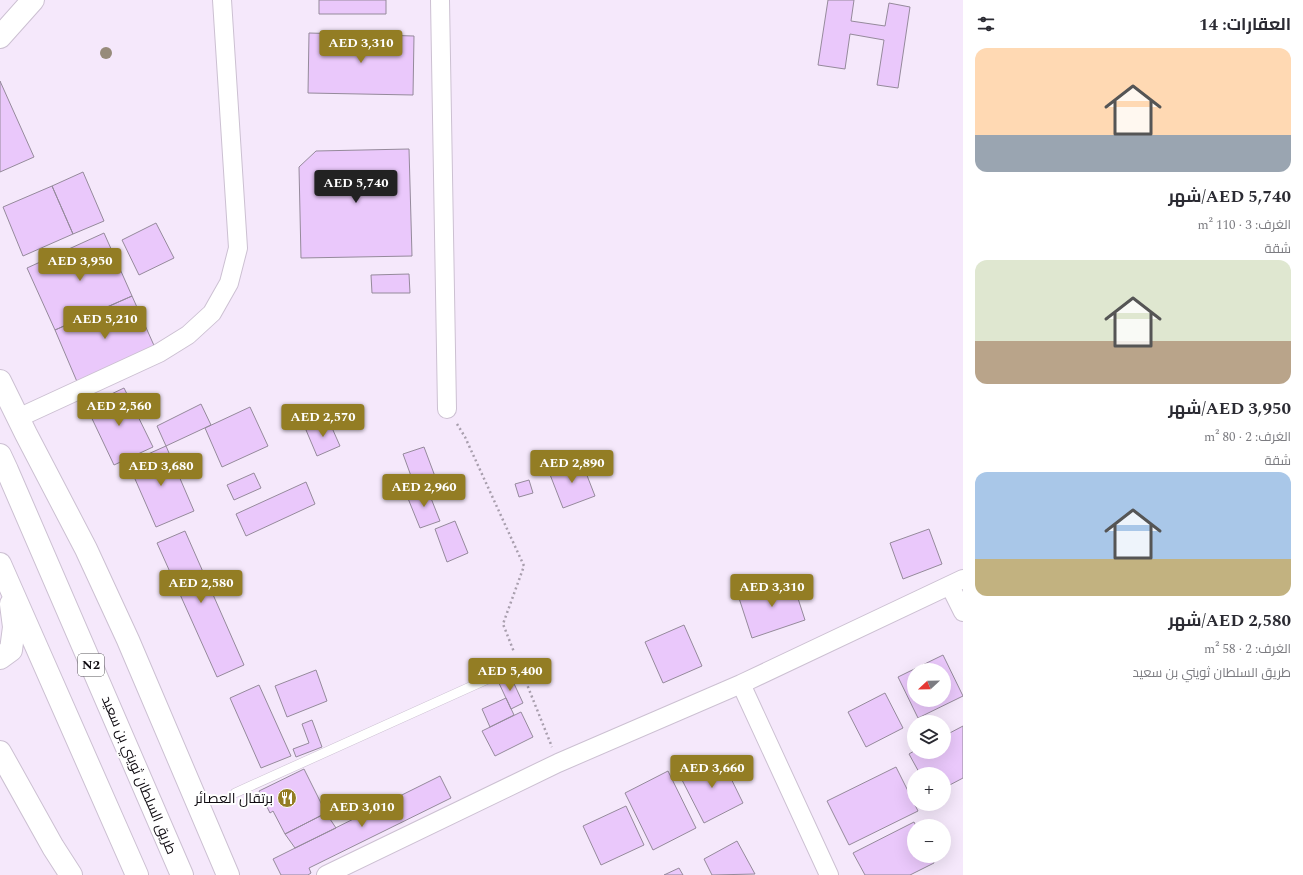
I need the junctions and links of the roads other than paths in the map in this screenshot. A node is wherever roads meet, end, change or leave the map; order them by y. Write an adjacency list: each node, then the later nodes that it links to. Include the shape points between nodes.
1 (33, 0): 4 (main road)
2 (222, 0): 7 (street, via 238,248 229,283 212,313 188,335 159,353)
3 (440, 0): 6 (street)
4 (0, 37)
5 (0, 381): 7 (main road)
6 (447, 409)
7 (18, 418): 20 (main road, via 86,550 128,640)
8 (0, 455): 19 (main road, طريق السلطان ثويني بن سعيد / N2)
9 (4, 574): 12 (main road, via 14,627 11,650); 18 (main road)
10 (957, 583): 11 (street); 14 (street)
11 (963, 612)
12 (0, 658)
13 (519, 665): 16 (lane)
14 (741, 684): 21 (street, via 558,763); 22 (street)
15 (0, 752): 17 (main road)
16 (235, 792)
17 (71, 875)
18 (137, 875)
19 (182, 875)
20 (228, 875)
21 (326, 875)
22 (829, 875)

